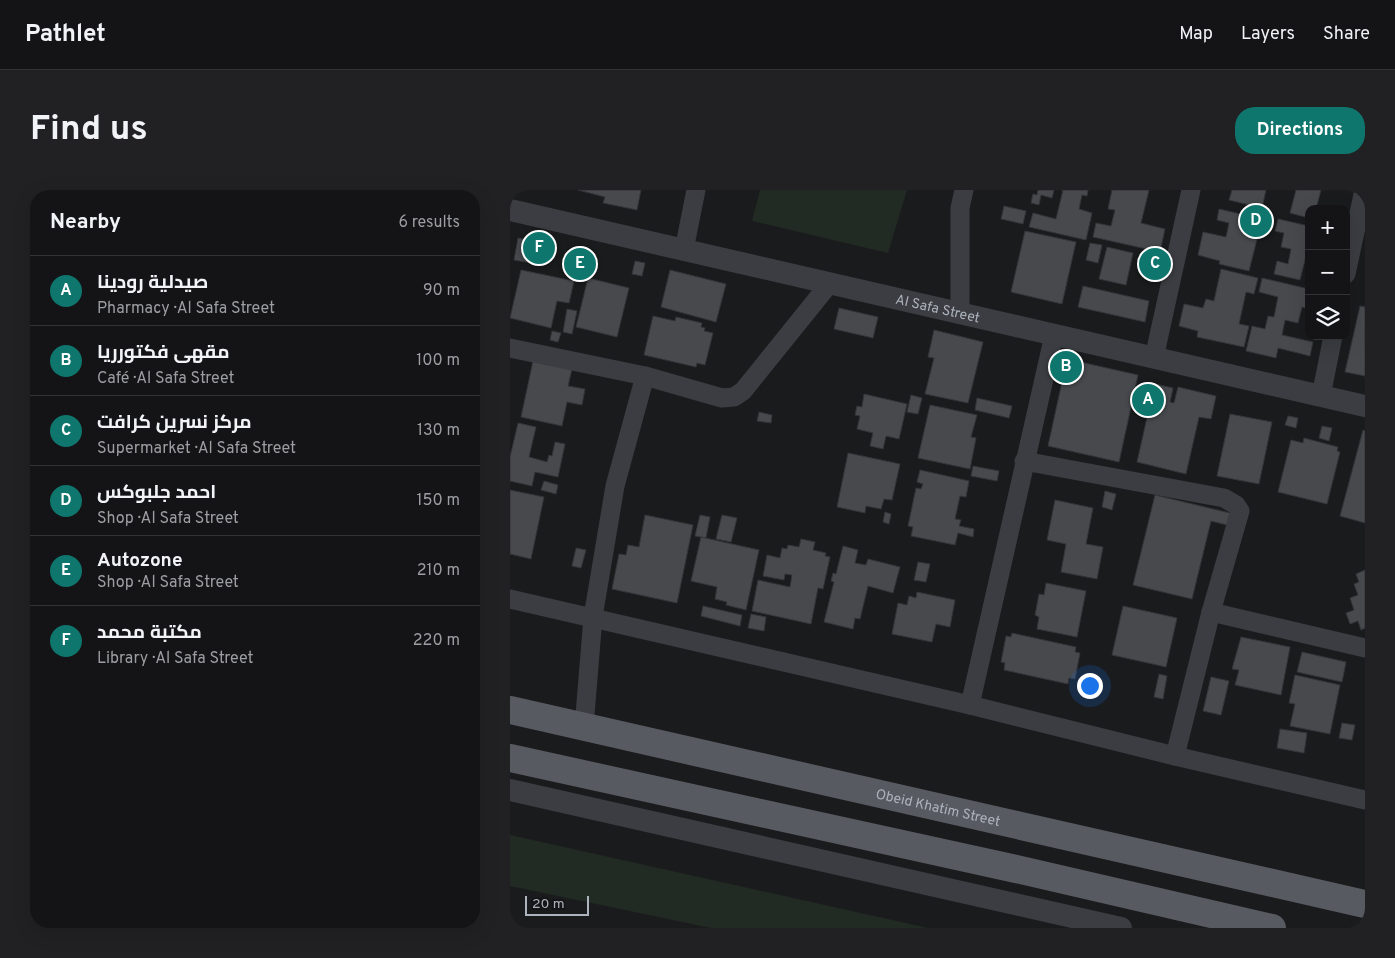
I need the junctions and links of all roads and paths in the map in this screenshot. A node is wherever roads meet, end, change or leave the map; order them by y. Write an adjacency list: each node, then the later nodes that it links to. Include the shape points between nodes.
1 (696, 190): 6 (street)
2 (964, 190): 9 (street, via 960,208)
3 (1192, 190): 13 (street)
4 (1364, 190): 7 (street)
5 (510, 210): 6 (street, Al Safa Street)
6 (684, 250): 8 (street, Al Safa Street)
7 (1350, 255)
8 (830, 283): 9 (street, Al Safa Street); 14 (street, via 734,397 722,398)
9 (960, 313): 10 (street, Al Safa Street)
10 (1054, 335): 13 (street, Al Safa Street); 17 (street)
11 (1332, 340): 15 (street)
12 (510, 348): 14 (street)
13 (1154, 358): 15 (street, Al Safa Street)
14 (645, 376): 20 (street, via 615,486)
15 (1321, 396): 16 (street, Al Safa Street)
16 (1365, 406)
17 (1024, 460): 19 (street, via 1224,498 1236,505 1240,511); 22 (street)
18 (510, 599): 20 (street)
19 (1211, 612): 21 (street); 25 (street)
20 (593, 618): 22 (street); 24 (street)
21 (1365, 648)
22 (970, 705): 25 (street)
23 (510, 710): 24 (main road, Obeid Khatim Street)
24 (584, 727): 29 (main road, Obeid Khatim Street)
25 (1175, 756): 28 (street)
26 (510, 758): 31 (main road)
27 (510, 790): 30 (street)
28 (1365, 800)
29 (1365, 904)
30 (1121, 928)
31 (1272, 928)

